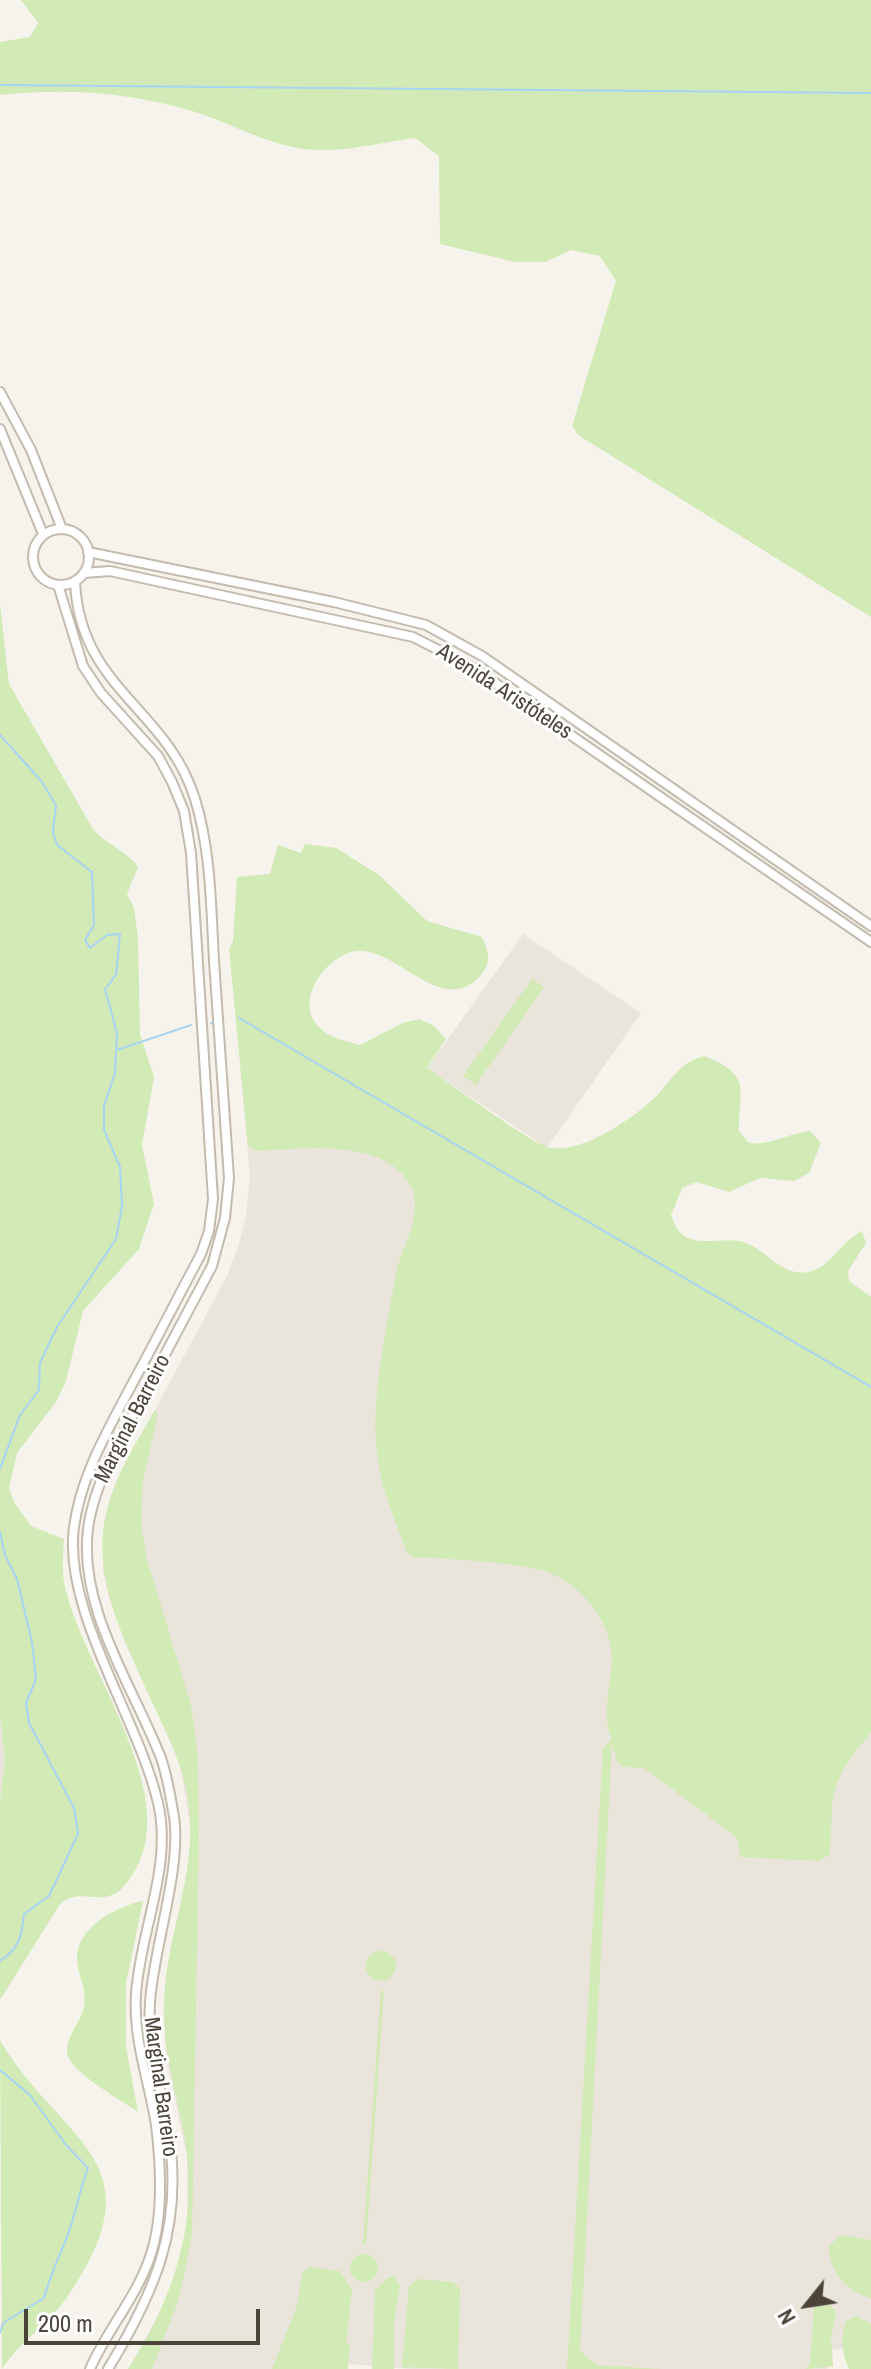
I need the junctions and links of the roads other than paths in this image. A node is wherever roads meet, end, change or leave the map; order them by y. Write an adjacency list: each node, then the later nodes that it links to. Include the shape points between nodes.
1 (0, 392): 3 (street, via 31,450)
2 (0, 429): 4 (street)
3 (62, 529): 4 (street); 5 (street, via 79,536)
4 (43, 534): 8 (street, via 33,550 35,569 48,583)
5 (88, 552): 6 (street); 9 (street, Avenida Aristóteles, via 426,625 482,656)
6 (84, 573): 7 (street); 10 (street, Avenida Aristóteles, via 110,571 419,638 472,667)
7 (75, 581): 8 (street); 12 (street, Marginal Barreiro, via 90,649 169,745 190,785 206,840 229,1178 212,1266 109,1460 88,1532 93,1594 163,1762 175,1816 150,2004 173,2200 150,2295)
8 (58, 585): 11 (street, Marginal Barreiro, via 83,666 158,756 184,811 213,1199 201,1254 90,1465 73,1530 75,1575 85,1616 145,1753 159,1807 160,1867 136,1996 140,2064 156,2124 160,2194 151,2256 126,2311)
9 (871, 926)
10 (871, 942)
11 (90, 2369)
12 (108, 2369)

